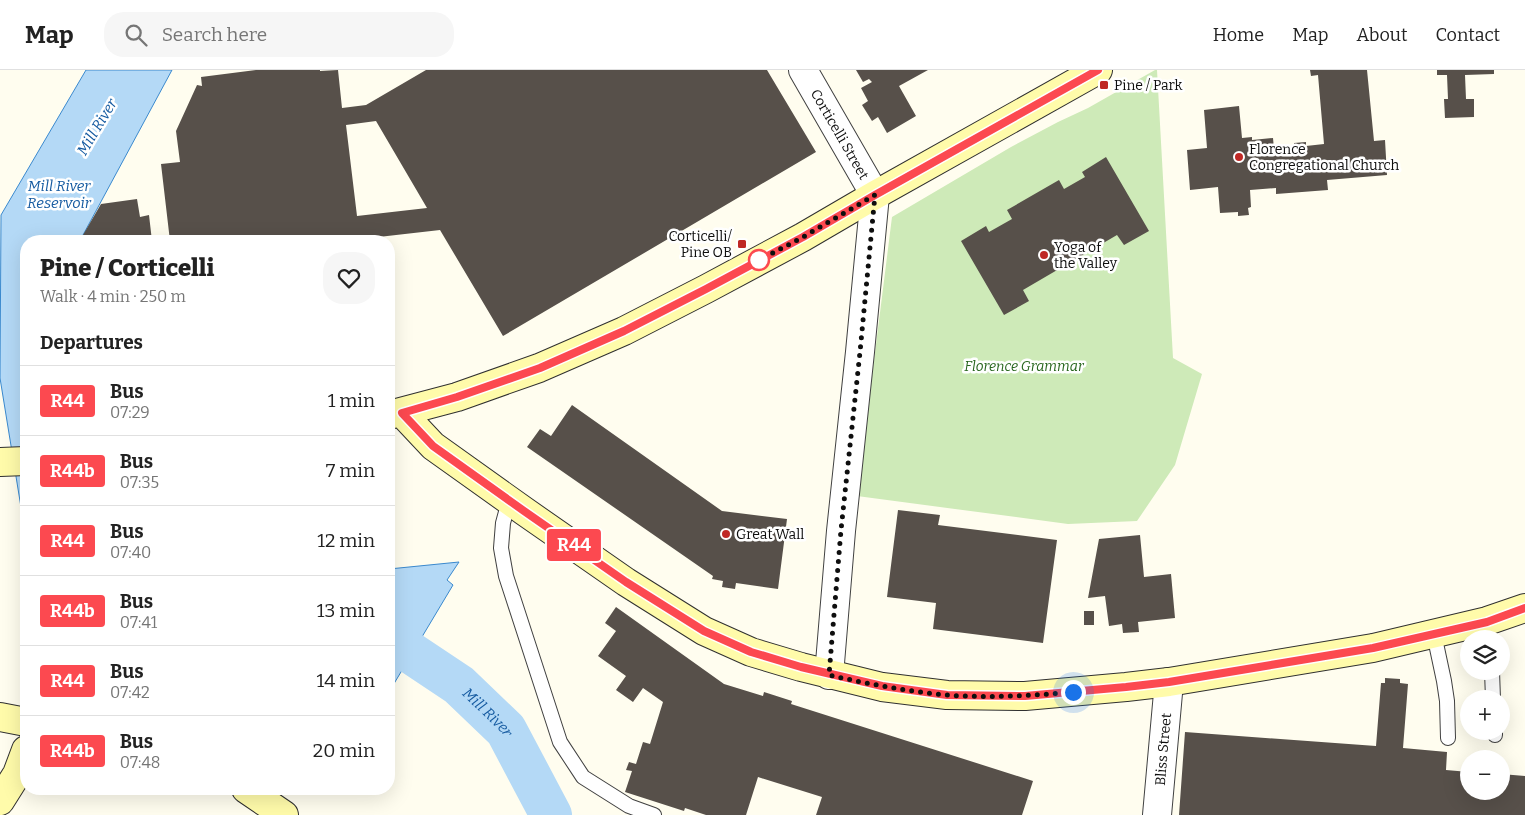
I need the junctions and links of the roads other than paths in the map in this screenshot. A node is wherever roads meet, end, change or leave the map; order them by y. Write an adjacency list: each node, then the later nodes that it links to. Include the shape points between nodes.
1 (803, 70): 3 (street, Corticelli Street)
2 (1098, 70): 3 (main road)
3 (875, 195): 4 (main road, via 624,331 540,368); 8 (street, Corticelli Street)
4 (396, 414): 5 (main road, via 433,446)
5 (509, 501): 8 (main road, via 704,631 751,652); 17 (lane, via 500,548 504,567 560,742 583,777 629,806)
6 (1525, 608): 7 (main road, via 1487,626)
7 (1434, 634): 9 (main road, via 1373,648); 12 (lane, via 1447,701)
8 (829, 675): 9 (main road, via 947,695 1025,696)
9 (1169, 682): 18 (street, Bliss Street)
10 (0, 717): 11 (main road)
11 (20, 721)
12 (1448, 738)
13 (20, 766): 15 (main road)
14 (256, 795): 16 (main road)
15 (0, 801)
16 (284, 815)
17 (654, 815)
18 (1158, 815)

